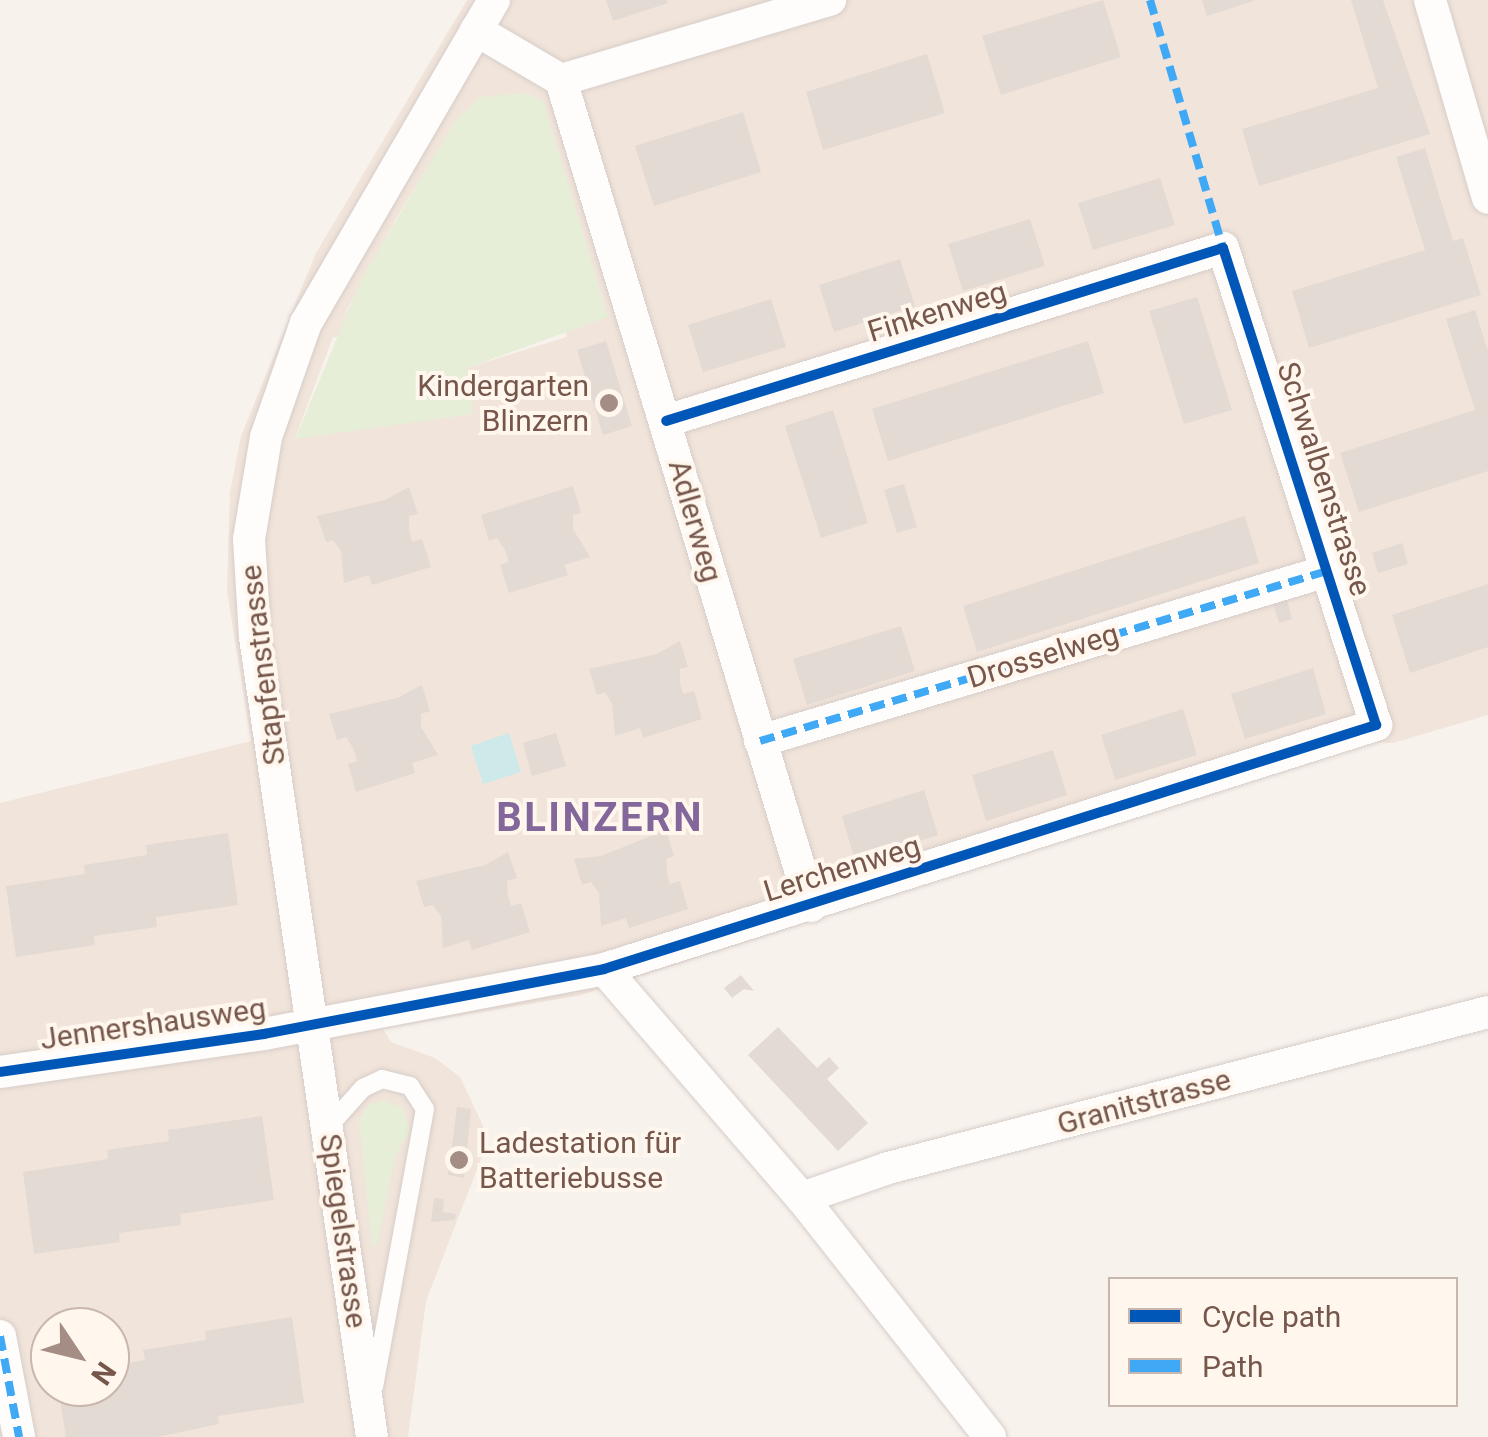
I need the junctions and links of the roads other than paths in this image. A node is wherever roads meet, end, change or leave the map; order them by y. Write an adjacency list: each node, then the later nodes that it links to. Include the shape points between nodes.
1 (494, 0): 4 (street, Stapfenstrasse)
2 (830, 0): 5 (street)
3 (1430, 0): 6 (street)
4 (476, 30): 5 (street); 15 (street, Stapfenstrasse, via 306,323 255,490 249,590)
5 (561, 80): 8 (street, Adlerweg)
6 (1488, 198)
7 (1224, 248): 8 (street, Finkenweg); 9 (street, Schwalbenstrasse)
8 (666, 421): 11 (street, Adlerweg)
9 (1327, 571): 10 (street, Schwalbenstrasse); 11 (street, Drosselweg)
10 (1376, 725): 12 (street, Lerchenweg)
11 (760, 741): 12 (street, Adlerweg)
12 (811, 906): 13 (street, Lerchenweg)
13 (604, 969): 15 (street, Lerchenweg); 18 (street)
14 (1488, 1012): 18 (street, Granitstrasse, via 888,1168)
15 (314, 1026): 16 (street, Jennershausweg); 17 (street, Spiegelstrasse)
16 (0, 1072)
17 (329, 1126): 20 (street, Spiegelstrasse); 20 (lane, via 363,1088 382,1079 410,1086 425,1109)
18 (802, 1198): 22 (street)
19 (0, 1336): 21 (street)
20 (370, 1426)
21 (19, 1437)
22 (990, 1437)

